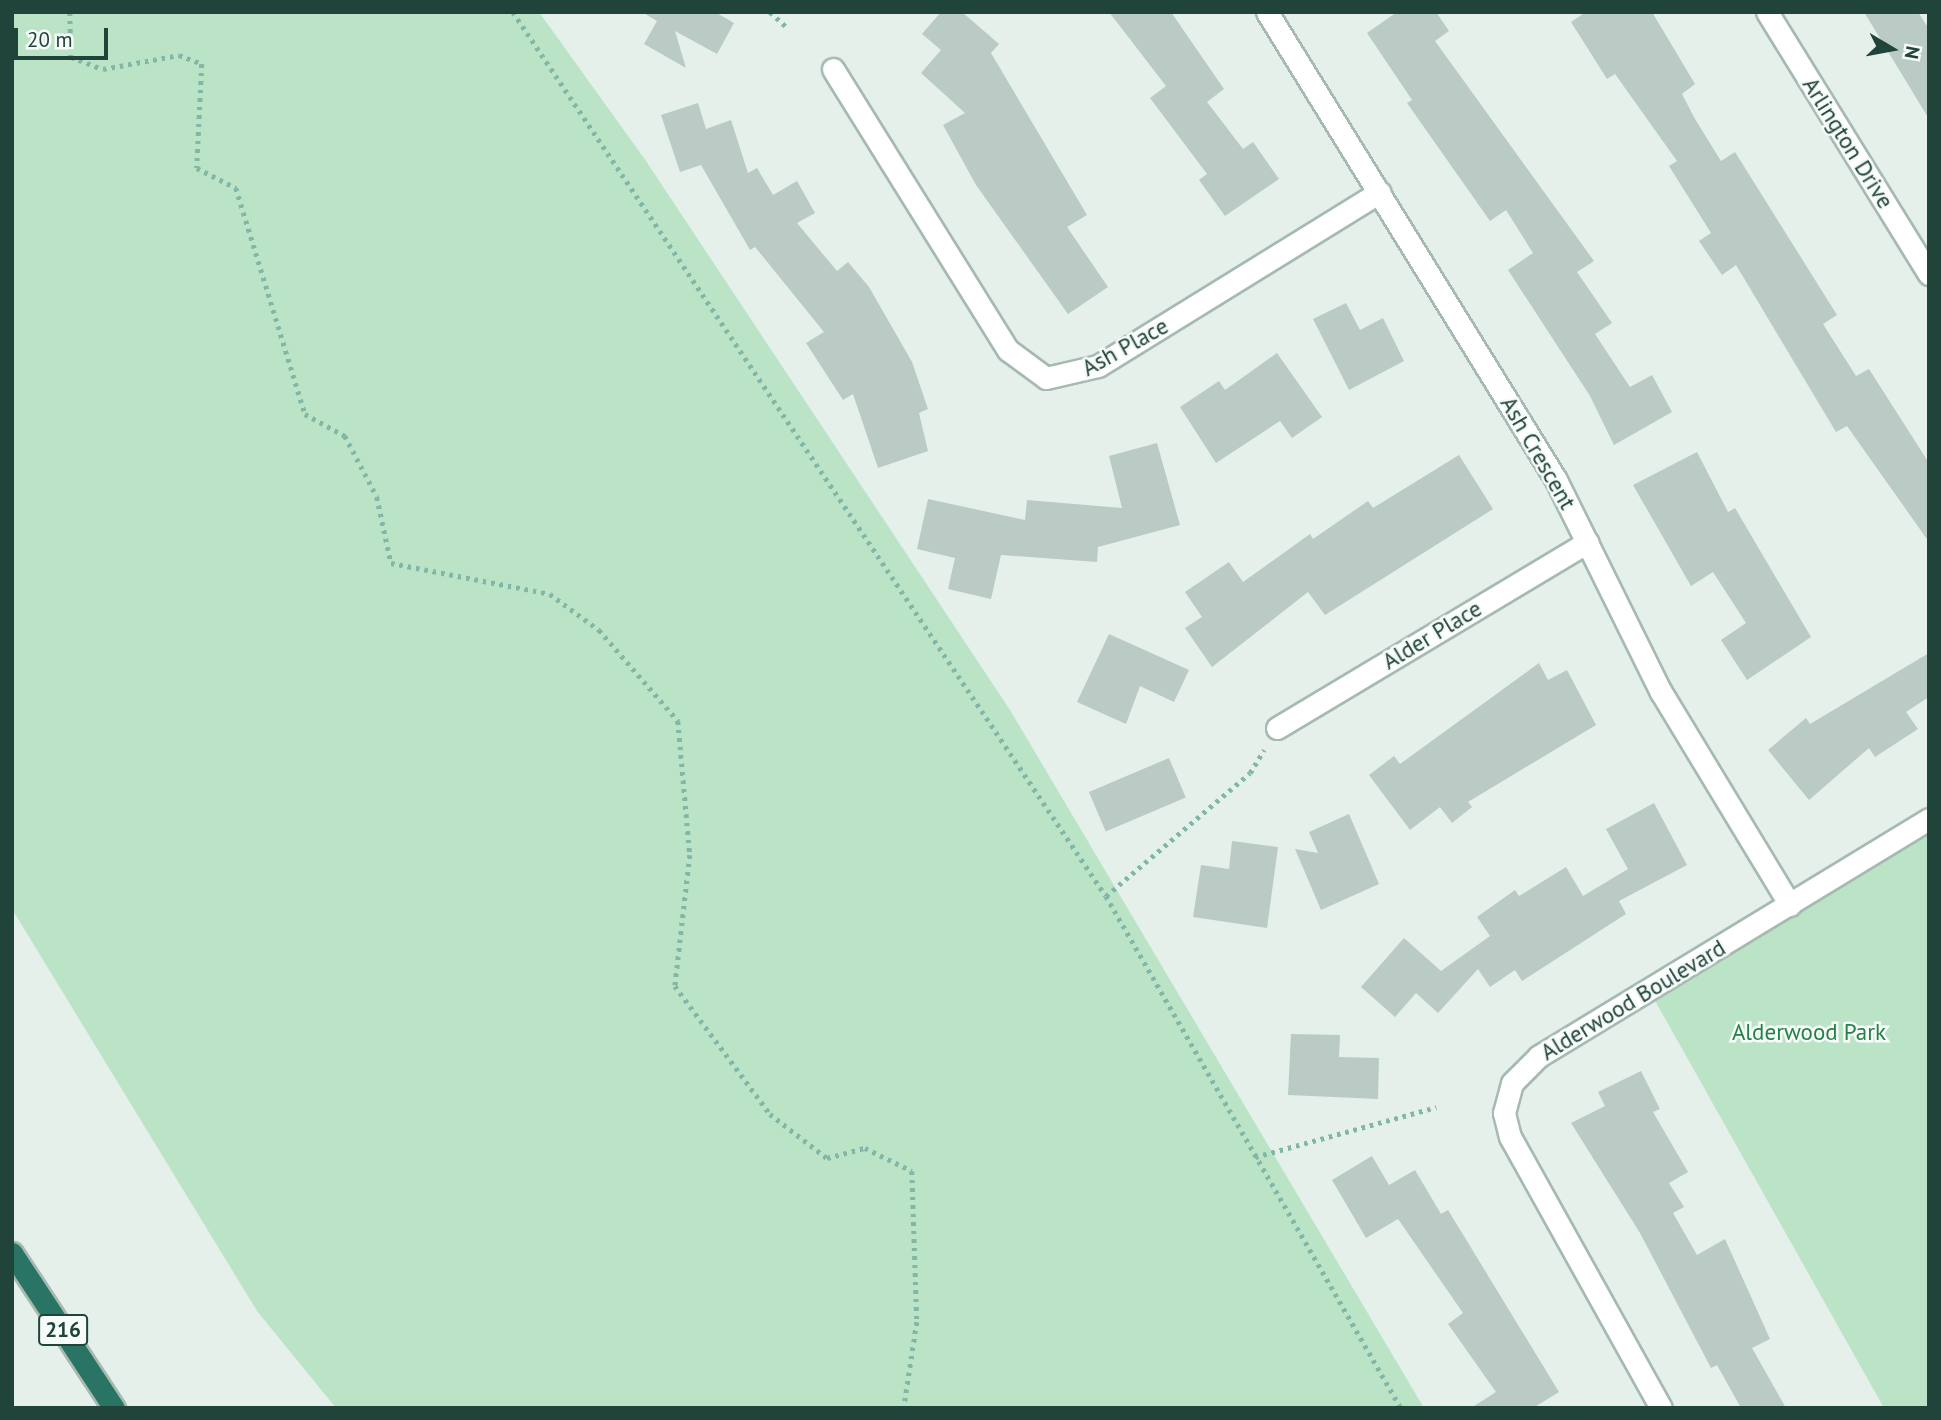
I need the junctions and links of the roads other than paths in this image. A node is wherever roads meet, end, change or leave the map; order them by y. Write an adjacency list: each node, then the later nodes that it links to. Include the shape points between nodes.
1 (1268, 12): 4 (street, Ash Crescent)
2 (1767, 12): 5 (street, Arlington Drive)
3 (833, 69): 4 (street, Ash Place, via 1008,350 1019,364 1046,378 1098,366)
4 (1380, 192): 6 (street, Ash Crescent)
5 (1929, 274)
6 (1588, 542): 7 (street, Alder Place); 9 (street, Ash Crescent, via 1661,692)
7 (1277, 728)
8 (1929, 819): 9 (street, Alderwood Boulevard)
9 (1790, 905): 12 (street, Alderwood Boulevard, via 1539,1056 1506,1097 1506,1125 1515,1149)
10 (12, 1253): 11 (highway, 216)
11 (114, 1408)
12 (1661, 1408)

